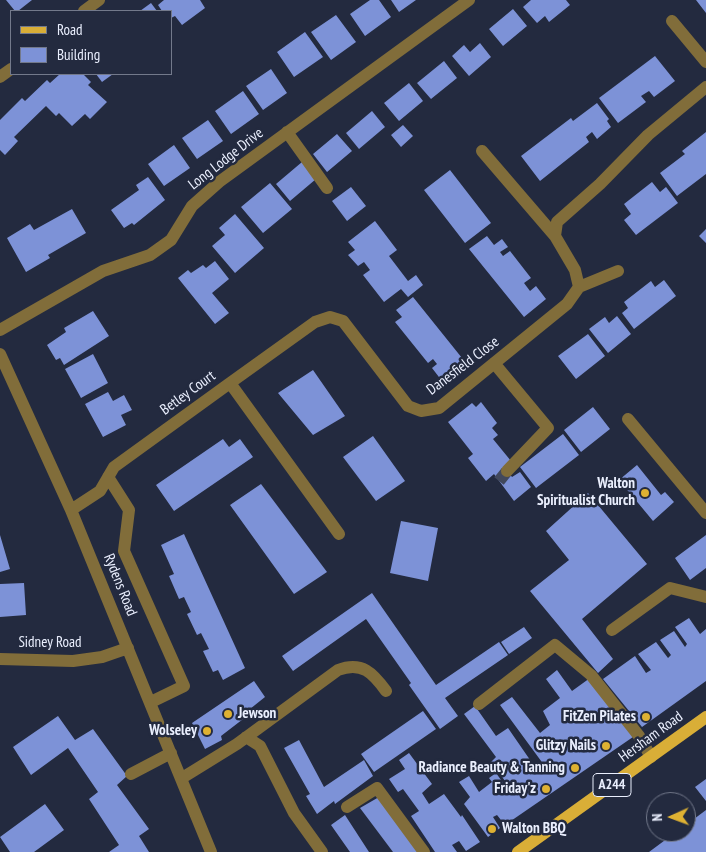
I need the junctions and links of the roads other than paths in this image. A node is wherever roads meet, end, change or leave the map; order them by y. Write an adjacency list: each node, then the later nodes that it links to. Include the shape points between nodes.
1 (99, 0): 3 (street)
2 (469, 0): 9 (street, Long Lodge Drive)
3 (85, 10)
4 (672, 21): 5 (street)
5 (706, 62)
6 (10, 70): 7 (street)
7 (0, 78)
8 (706, 87): 12 (street, via 648,135 557,222)
9 (286, 132): 11 (street); 15 (street, Long Lodge Drive, via 192,206 171,240 150,255 103,271)
10 (482, 151): 12 (street)
11 (327, 188)
12 (555, 236): 14 (street, via 575,270)
13 (618, 271): 14 (street)
14 (579, 287): 17 (street, Danesfield Close, via 567,304)
15 (0, 330)
16 (0, 354): 22 (street, Rydens Road)
17 (494, 363): 18 (street, Danesfield Close, via 439,408 421,411 408,406 343,321 330,317 315,322); 20 (street, via 548,428)
18 (230, 383): 21 (street, Betley Court, via 114,467); 24 (street, Betley Court)
19 (628, 420): 23 (street)
20 (508, 471)
21 (108, 477): 22 (street, Betley Court, via 100,491); 30 (street, via 129,510 124,551 184,686)
22 (71, 510): 27 (street, Rydens Road)
23 (706, 513)
24 (339, 534)
25 (706, 597): 26 (street, via 670,588)
26 (612, 630)
27 (128, 648): 28 (street, Sidney Road, via 102,657 73,661); 30 (street, Rydens Road)
28 (0, 659)
29 (386, 691): 33 (street, via 365,669 343,668)
30 (151, 702): 34 (street, Rydens Road)
31 (479, 704): 35 (street, via 554,645 591,675 639,736)
32 (706, 717): 35 (main road, Hersham Road / A244)
33 (246, 737): 37 (street); 42 (street, via 260,746 294,813)
34 (171, 753): 36 (street); 37 (street, Rydens Road)
35 (651, 757): 44 (main road, Hersham Road / A244)
36 (131, 774)
37 (182, 778): 39 (street, Rydens Road)
38 (347, 807): 43 (street, via 377,788)
39 (204, 831): 40 (street, Rydens Road); 41 (street, Rydens Road)
40 (211, 852)
41 (218, 852)
42 (322, 852)
43 (424, 852)
44 (518, 852)

